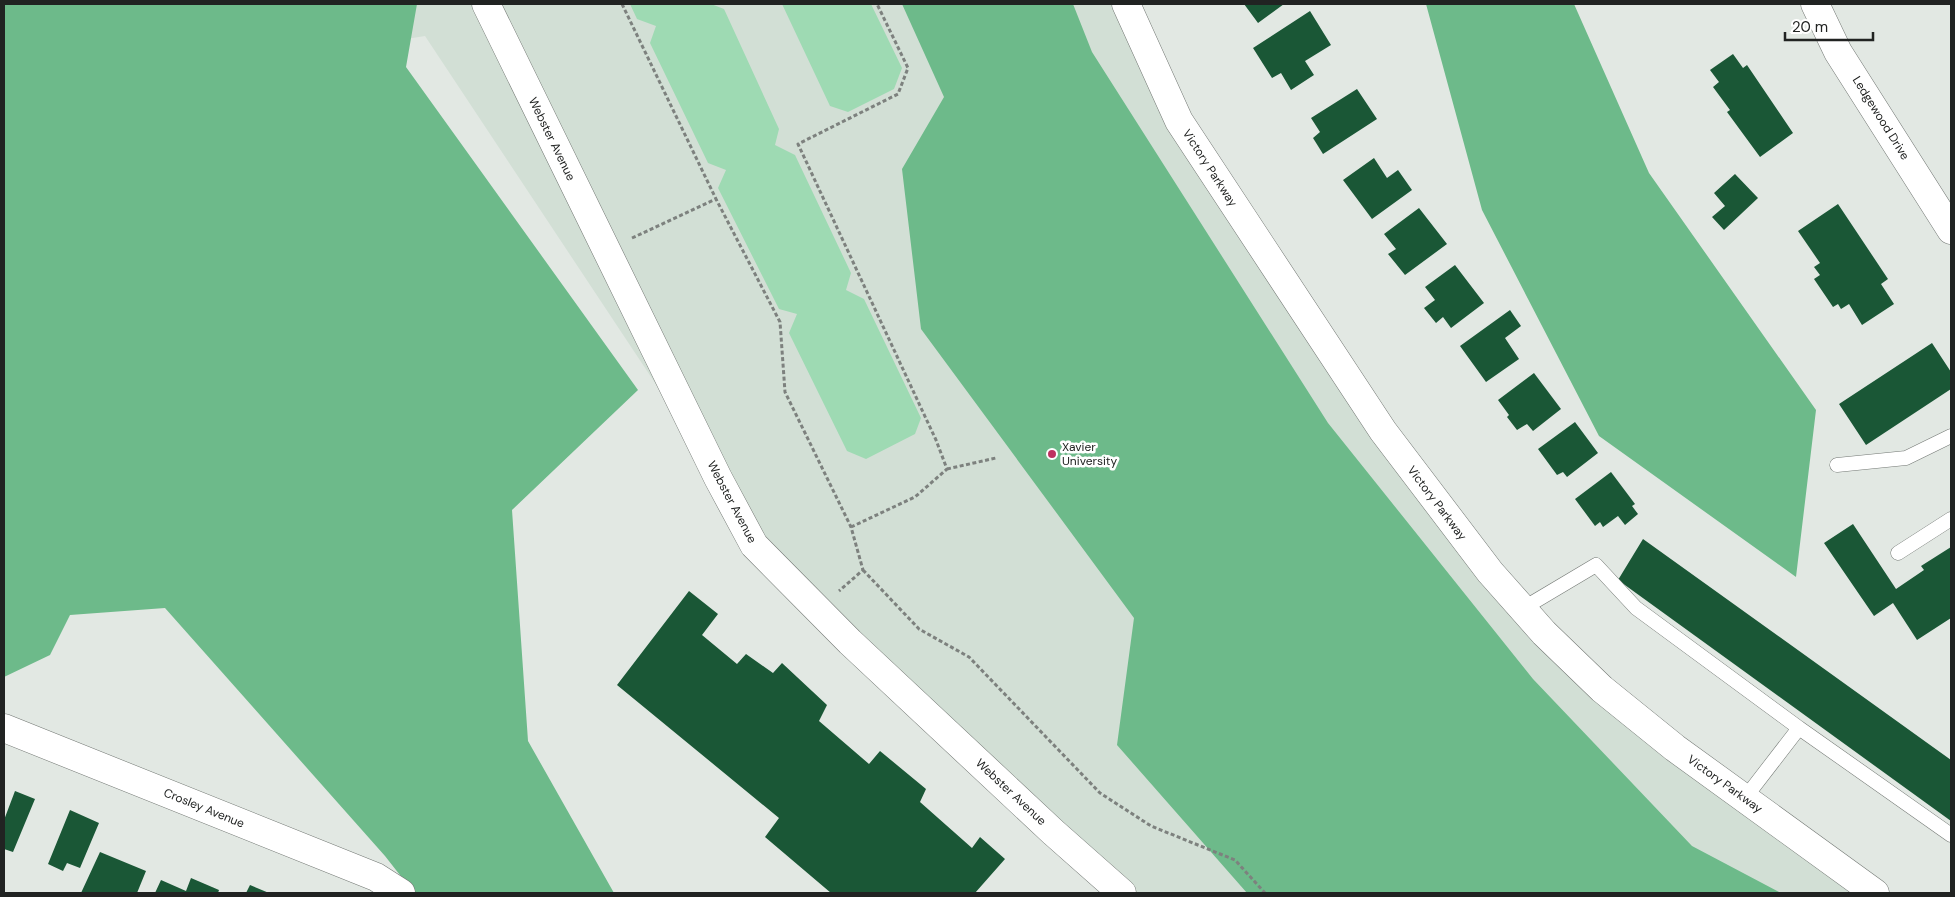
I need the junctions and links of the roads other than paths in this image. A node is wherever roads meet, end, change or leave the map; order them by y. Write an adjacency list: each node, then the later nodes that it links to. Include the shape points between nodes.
1 (486, 4): 16 (street, Webster Avenue, via 718,478 754,545 850,642)
2 (1126, 4): 9 (street, Victory Parkway, via 1178,120 1329,352 1389,439)
3 (1815, 4): 4 (street, Ledgewood Drive, via 1838,52)
4 (1951, 230)
5 (1951, 436): 6 (lane, via 1906,458)
6 (1838, 465)
7 (1951, 519): 8 (lane)
8 (1898, 552)
9 (1522, 609): 11 (lane, via 1596,565 1636,608); 12 (street, Victory Parkway, via 1602,689 1675,748)
10 (4, 728): 15 (street, Crosley Avenue, via 376,877)
11 (1799, 728): 12 (lane); 13 (lane)
12 (1745, 798): 14 (street, Victory Parkway)
13 (1951, 835)
14 (1863, 889)
15 (401, 893)
16 (1122, 893)

